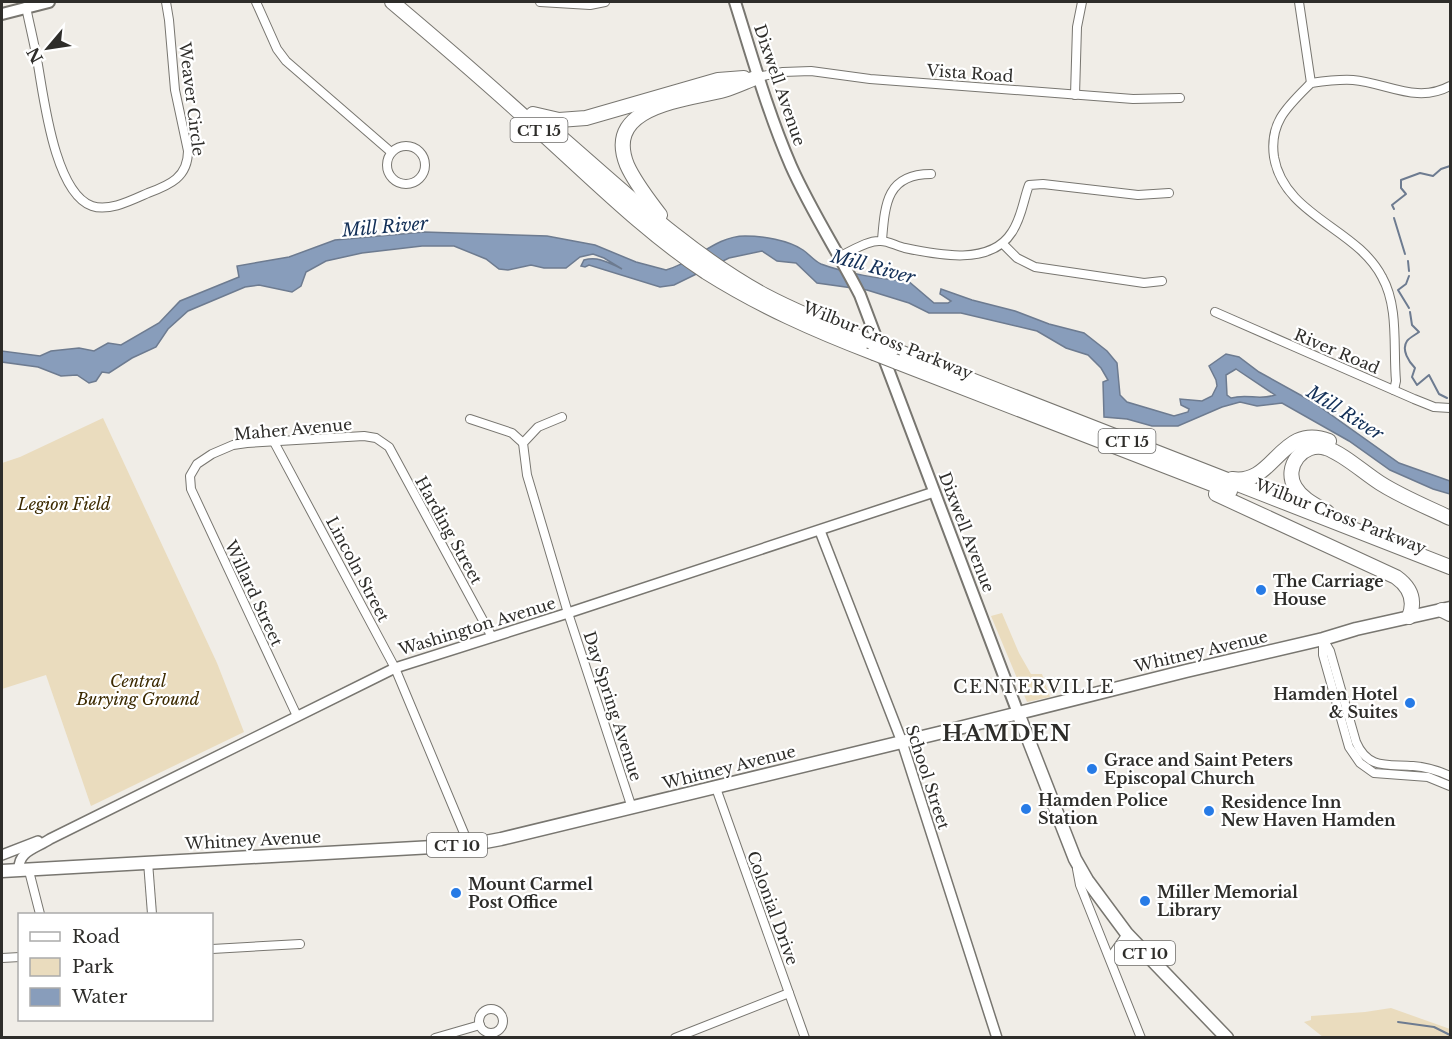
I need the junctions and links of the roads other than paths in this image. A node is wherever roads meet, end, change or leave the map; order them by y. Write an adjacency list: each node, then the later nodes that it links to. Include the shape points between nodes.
1 (49, 2): 11 (main road)
2 (166, 2): 11 (street, Weaver Circle, via 175,90 188,160 185,169 169,184 135,199 102,207 79,198 59,162)
3 (256, 2): 19 (street, via 286,61)
4 (392, 2): 25 (highway, Wilbur Cross Parkway / CT 15, via 618,202)
5 (406, 2): 18 (highway, Wilbur Cross Parkway / CT 15)
6 (540, 2): 7 (street)
7 (605, 2)
8 (735, 2): 13 (main road, Dixwell Avenue)
9 (1082, 2): 16 (street, via 1077,27)
10 (1299, 2): 14 (street)
11 (26, 7): 12 (main road)
12 (2, 14)
13 (758, 77): 16 (street, Vista Road, via 811,71); 18 (highway, via 718,80 586,118 559,120); 22 (highway, via 726,90 663,104 636,117 627,129 623,144 626,163); 26 (main road, Dixwell Avenue, via 793,169)
14 (1311, 83): 15 (street, via 1352,80 1414,94); 30 (street, via 1275,128 1275,164 1281,180 1298,202 1364,254 1383,277 1393,318)
15 (1450, 86)
16 (1075, 94): 17 (street, Vista Road)
17 (1180, 98)
18 (533, 114): 22 (highway, Wilbur Cross Parkway / CT 15)
19 (392, 152): 19 (street, via 387,168 392,178 402,184 418,180 425,165 419,151 401,146)
20 (931, 174): 23 (street, via 909,176 894,188)
21 (1169, 193): 24 (street, via 1138,195 1029,185 1018,223)
22 (678, 238): 25 (highway, Wilbur Cross Parkway / CT 15)
23 (882, 240): 24 (street, via 903,248 959,255 976,254); 26 (street)
24 (1003, 244): 27 (street, via 1017,258 1035,267 1144,283)
25 (693, 255): 29 (highway, Wilbur Cross Parkway / CT 15, bridge, via 712,269)
26 (840, 256): 40 (main road, Dixwell Avenue, via 858,291)
27 (1162, 280)
28 (1215, 312): 30 (street, River Road)
29 (894, 356): 37 (highway, Wilbur Cross Parkway / CT 15); 38 (highway, Wilbur Cross Parkway / CT 15)
30 (1394, 390): 31 (street, River Road, via 1434,407)
31 (1450, 408)
32 (562, 417): 36 (street, via 538,427)
33 (470, 419): 36 (street, via 512,433)
34 (379, 439): 35 (street, Maher Avenue, via 364,436); 50 (street, Harding Street, via 389,447)
35 (274, 442): 39 (street, Maher Avenue, via 239,444 212,454 196,464); 52 (street, Lincoln Street)
36 (523, 443): 48 (street, Day Spring Avenue, via 527,475)
37 (1218, 477): 41 (highway, via 1251,478 1293,442 1322,438); 44 (highway, Wilbur Cross Parkway / CT 15)
38 (1195, 478): 46 (highway, Wilbur Cross Parkway / CT 15); 49 (highway, via 1212,492 1396,577 1411,594)
39 (189, 482): 54 (street, Willard Street)
40 (934, 492): 43 (street, Washington Avenue); 53 (main road, Dixwell Avenue)
41 (1450, 511)
42 (1450, 519): 44 (highway, via 1383,485 1327,448 1310,448 1299,455 1290,476 1299,494)
43 (820, 531): 48 (street, Washington Avenue); 56 (street, School Street)
44 (1362, 533): 45 (highway, Wilbur Cross Parkway / CT 15)
45 (1450, 567)
46 (1450, 576)
47 (1448, 611): 49 (main road, Whitney Avenue)
48 (568, 613): 50 (street, Washington Avenue); 62 (street, Day Spring Avenue)
49 (1409, 617): 51 (main road, Whitney Avenue)
50 (492, 637): 52 (street, Washington Avenue)
51 (1323, 639): 53 (main road, Whitney Avenue); 55 (street, via 1323,655)
52 (395, 668): 54 (street, Washington Avenue); 64 (street, Lincoln Street)
53 (1018, 713): 56 (main road, Whitney Avenue / CT 10); 66 (main road, Dixwell Avenue / CT 10)
54 (297, 716): 63 (street, Washington Avenue)
55 (1351, 737): 57 (street); 58 (street, via 1352,753)
56 (902, 742): 61 (main road, Whitney Avenue / CT 10); 84 (street, School Street)
57 (1371, 761): 58 (street); 59 (street, via 1432,769)
58 (1367, 770): 60 (street, via 1428,777)
59 (1450, 776)
60 (1450, 786)
61 (716, 788): 62 (main road, Whitney Avenue / CT 10); 78 (street, Colonial Drive)
62 (632, 808): 64 (main road, Whitney Avenue / CT 10, via 515,837)
63 (50, 839): 65 (street, Washington Avenue); 69 (street, Washington Avenue, via 21,856 18,863)
64 (469, 844): 67 (main road, Whitney Avenue / CT 10)
65 (2, 855)
66 (1074, 859): 72 (main road, Dixwell Avenue / CT 10); 77 (street, via 1080,885)
67 (148, 862): 69 (main road, Whitney Avenue / CT 10); 71 (street)
68 (2, 871): 69 (main road, Whitney Avenue / CT 10)
69 (24, 871): 70 (street)
70 (39, 913)
71 (152, 913)
72 (1127, 934): 77 (street); 86 (main road, Dixwell Avenue / CT 10)
73 (300, 944): 74 (street)
74 (213, 949)
75 (18, 957): 76 (street)
76 (2, 958)
77 (1112, 963): 85 (street)
78 (789, 993): 80 (street); 83 (street, Colonial Drive)
79 (480, 1025): 81 (street)
80 (698, 1033): 82 (street)
81 (435, 1038)
82 (675, 1038)
83 (805, 1038)
84 (997, 1038)
85 (1141, 1038)
86 (1227, 1038)

